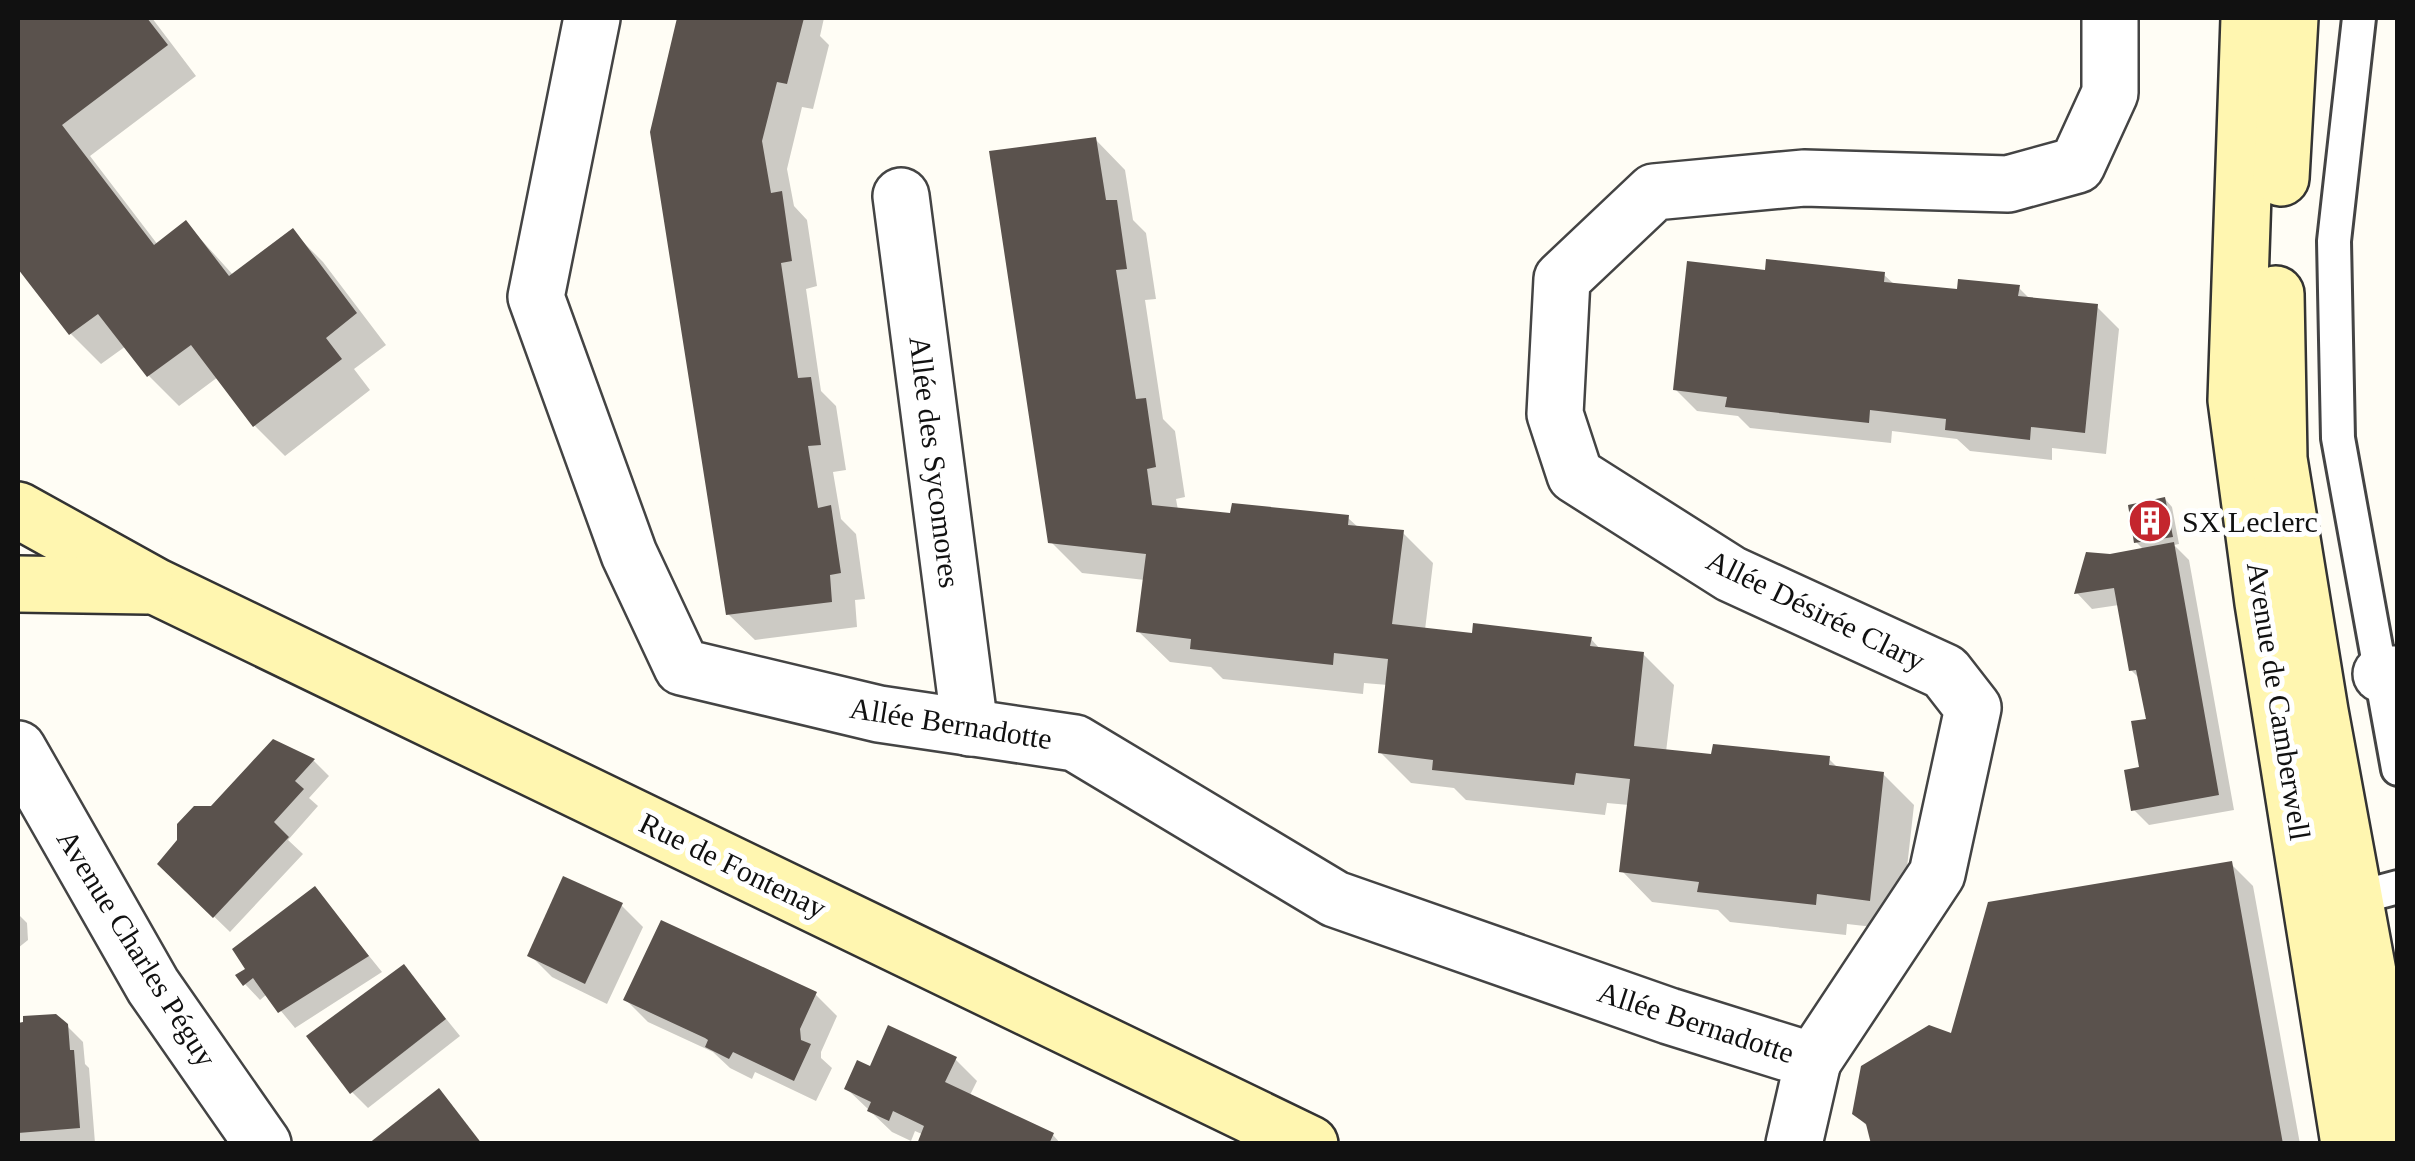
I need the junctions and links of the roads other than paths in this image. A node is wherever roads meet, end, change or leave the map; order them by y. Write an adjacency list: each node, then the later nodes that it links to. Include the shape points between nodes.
1 (592, 18): 11 (street, Allée Bernadotte, via 536,296 629,554 682,667 878,714)
2 (2110, 18): 15 (street, Allée Désirée Clary, via 2110,93 2076,165 2008,184 1804,178 1654,192 1562,279 1555,414 1574,475 1732,574 1945,672 1973,708 1937,874)
3 (2250, 18): 20 (main road, Avenue de Camberwell, via 2236,400)
4 (2290, 18): 14 (main road, Avenue de Camberwell, via 2275,341 2279,460)
5 (2359, 18): 10 (lane, via 2334,241 2338,438)
6 (900, 196): 11 (street, Allée des Sycomores)
7 (18, 510): 9 (main road, Rue de Fontenay)
8 (18, 584): 9 (main road, Rue de Fontenay)
9 (155, 586): 18 (main road, Rue de Fontenay)
10 (2389, 674): 13 (lane)
11 (970, 728): 15 (street, Allée Bernadotte, via 1075,743 1335,899)
12 (18, 748): 17 (street, Avenue Charles Péguy, via 153,986)
13 (2398, 769)
14 (2375, 893): 16 (main road, Avenue de Camberwell)
15 (1813, 1061): 19 (street, Allée Bernadotte)
16 (2398, 1135)
17 (263, 1144)
18 (1310, 1144)
19 (1794, 1144)
20 (2348, 1144)

